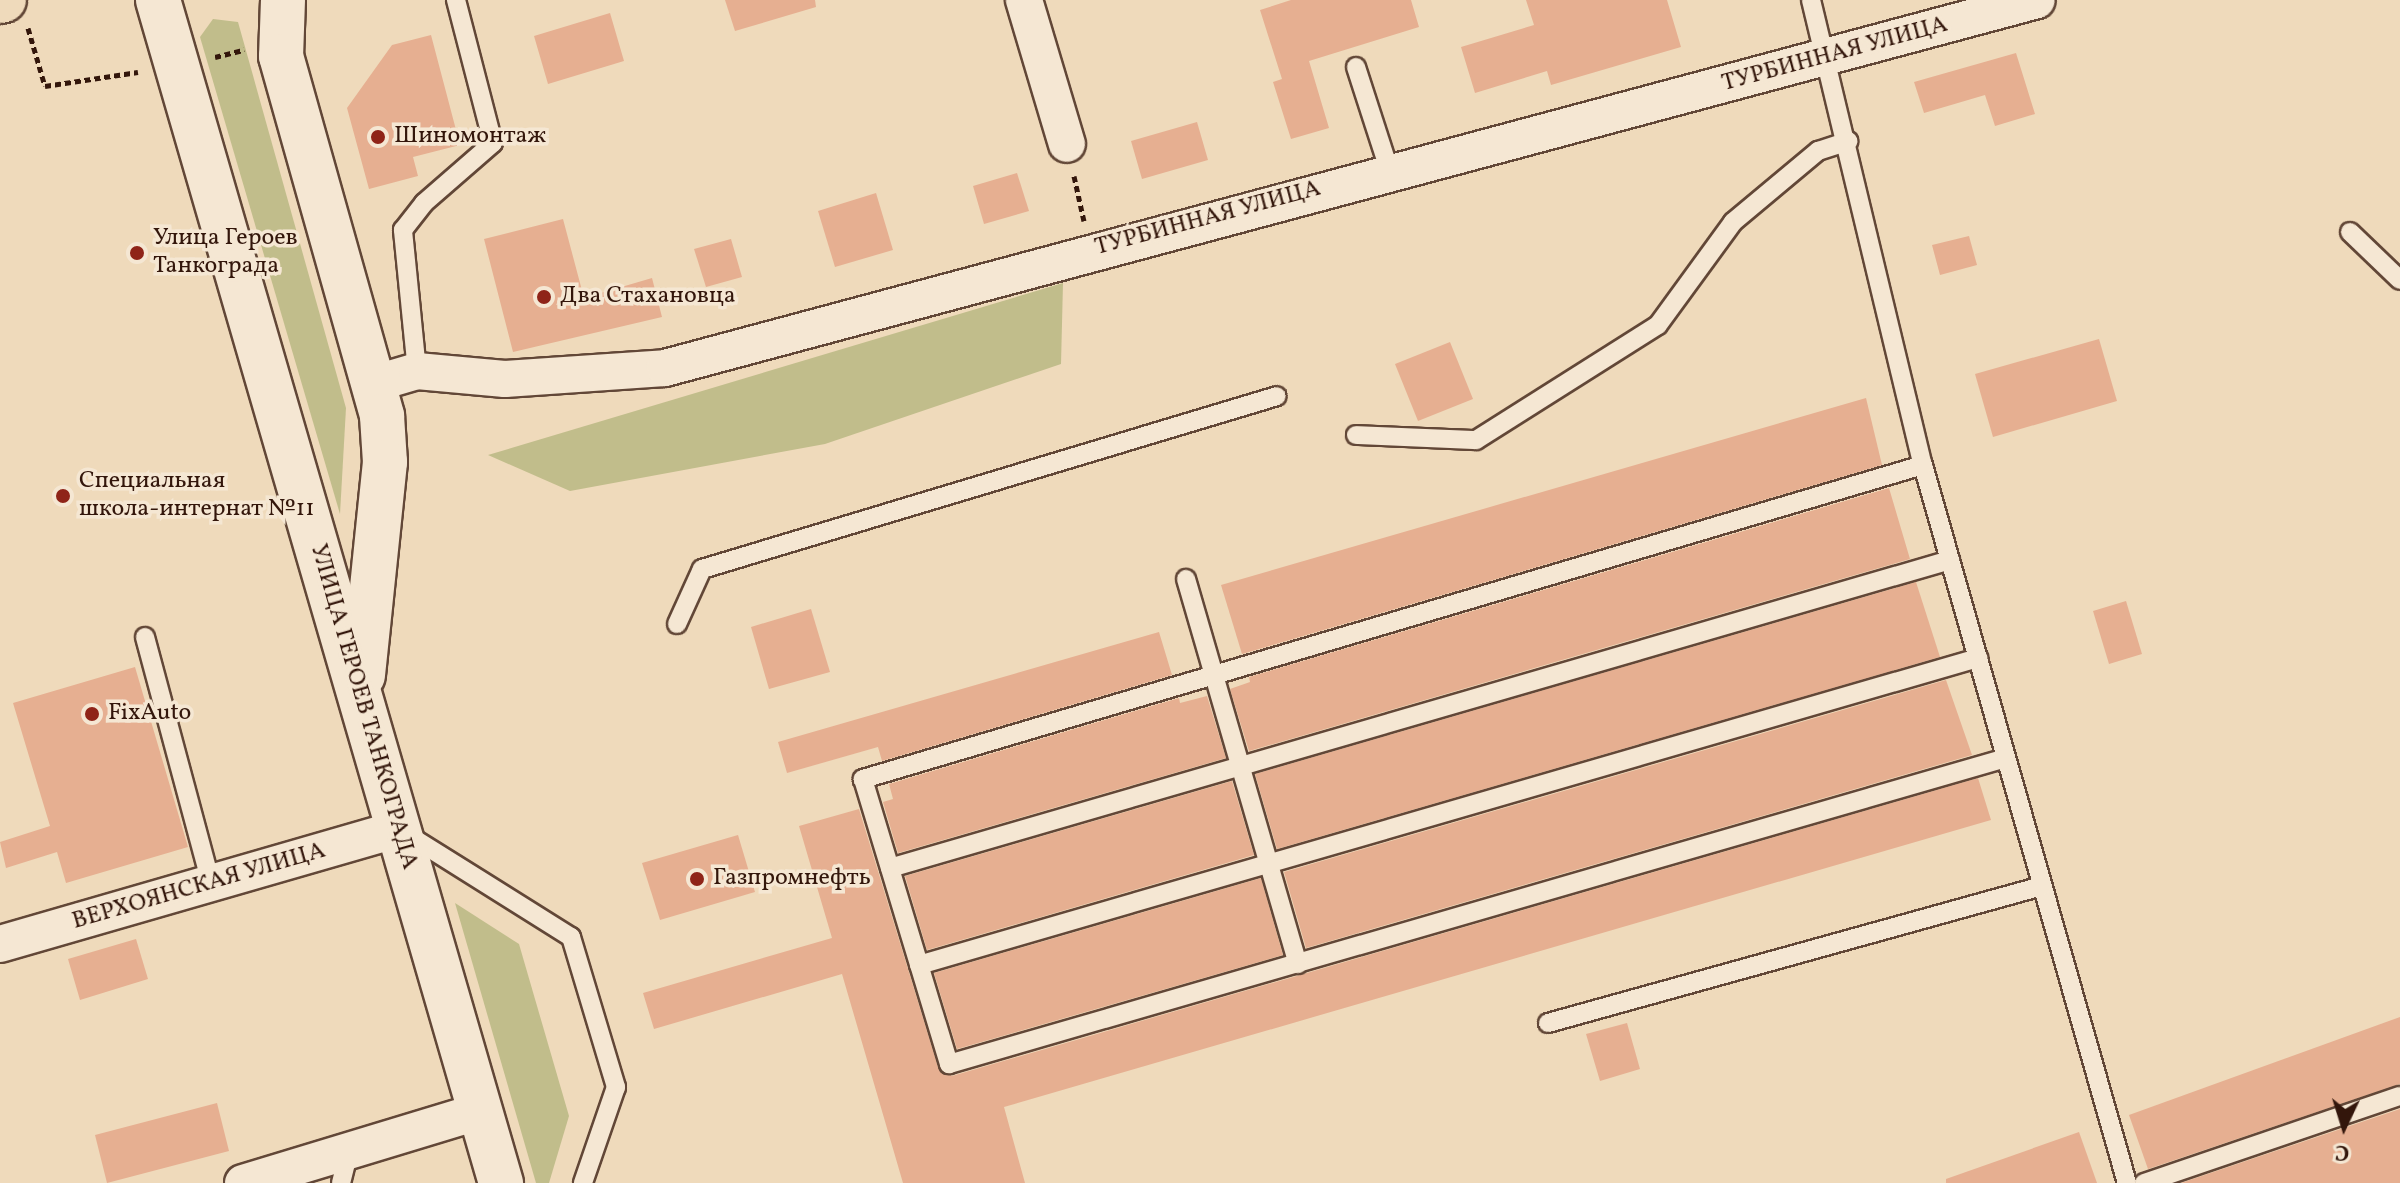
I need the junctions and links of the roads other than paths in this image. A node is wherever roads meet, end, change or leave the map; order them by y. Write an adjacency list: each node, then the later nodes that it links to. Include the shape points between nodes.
1 (158, 0): 25 (main road, УЛИЦА ГЕРОЕВ ТАНКОГРАДА)
2 (283, 0): 15 (main road, via 281,56)
3 (456, 0): 14 (lane, via 493,143 424,203 403,230)
4 (1024, 0): 10 (street)
5 (1811, 0): 7 (lane)
6 (2037, 0): 7 (street, ТУРБИННАЯ УЛИЦА)
7 (1829, 58): 9 (lane); 11 (street, ТУРБИННАЯ УЛИЦА)
8 (1356, 67): 11 (lane)
9 (1848, 141): 17 (lane, via 1818,151 1733,222 1658,325 1476,440); 18 (lane)
10 (1067, 144)
11 (1390, 172): 14 (street, ТУРБИННАЯ УЛИЦА, via 665,368 505,379)
12 (2350, 232): 13 (lane)
13 (2400, 280)
14 (417, 371): 15 (street, ТУРБИННАЯ УЛИЦА)
15 (373, 384): 25 (main road, via 385,462)
16 (1277, 396): 21 (lane, via 702,569)
17 (1356, 435)
18 (1923, 465): 19 (lane); 24 (lane)
19 (1950, 560): 23 (lane); 27 (lane)
20 (1186, 579): 24 (lane)
21 (677, 624)
22 (145, 637): 31 (lane)
23 (1978, 658): 26 (lane); 29 (lane)
24 (1214, 676): 27 (lane); 30 (lane, via 863,779)
25 (360, 698): 28 (main road, УЛИЦА ГЕРОЕВ ТАНКОГРАДА)
26 (2006, 758): 32 (lane); 34 (lane)
27 (1240, 766): 29 (lane); 30 (lane)
28 (399, 829): 31 (street, ВЕРХОЯНСКАЯ УЛИЦА); 38 (main road, УЛИЦА ГЕРОЕВ ТАНКОГРАДА); 42 (lane, via 571,937 616,1087)
29 (1269, 864): 34 (lane); 35 (lane)
30 (890, 868): 35 (lane)
31 (211, 883): 33 (street, ВЕРХОЯНСКАЯ УЛИЦА)
32 (2042, 886): 36 (lane); 43 (lane)
33 (0, 944)
34 (1298, 964): 35 (lane, via 949,1064)
35 (919, 965)
36 (1548, 1023)
37 (2400, 1096): 44 (lane)
38 (480, 1111): 39 (street); 41 (main road, УЛИЦА ГЕРОЕВ ТАНКОГРАДА)
39 (345, 1167): 40 (street)
40 (243, 1183)
41 (501, 1183)
42 (583, 1183)
43 (2127, 1183)
44 (2144, 1183)

